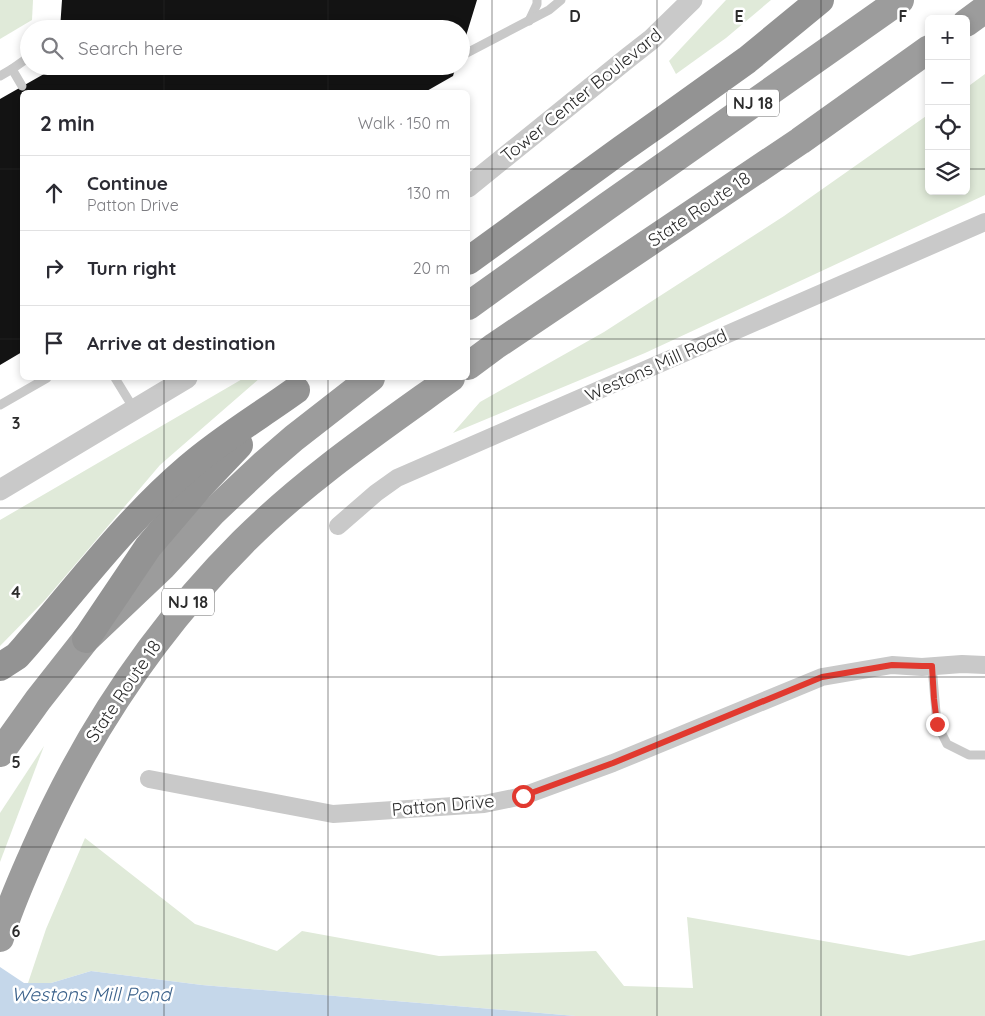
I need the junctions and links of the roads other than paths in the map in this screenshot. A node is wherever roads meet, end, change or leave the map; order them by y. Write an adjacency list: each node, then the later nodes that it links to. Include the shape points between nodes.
1 (537, 0): 8 (lane)
2 (560, 0): 8 (lane)
3 (692, 0): 15 (street, Tower Center Boulevard, via 629,57)
4 (820, 0): 17 (highway, via 747,60)
5 (900, 0): 18 (highway, NJ 18)
6 (985, 9): 7 (highway)
7 (970, 19)
8 (529, 21): 9 (lane)
9 (470, 51)
10 (925, 52): 19 (highway, State Route 18, via 800,141)
11 (20, 63): 12 (lane)
12 (12, 69): 13 (lane); 14 (lane)
13 (0, 76)
14 (22, 86)
15 (470, 185)
16 (985, 222): 29 (street, Westons Mill Road, via 396,478)
17 (470, 260)
18 (470, 305)
19 (470, 365)
20 (44, 380): 26 (lane)
21 (116, 380): 27 (lane)
22 (184, 380): 27 (street)
23 (368, 380): 30 (highway, NJ 18, via 264,463 164,566)
24 (448, 380): 37 (highway, State Route 18 / NJ 18, via 302,489 244,541 190,599 136,670 82,754 47,822)
25 (304, 384): 30 (highway, via 200,486 148,547); 33 (highway, via 211,449 170,484 93,566 17,656)
26 (0, 405)
27 (134, 409): 28 (street)
28 (0, 490)
29 (338, 526)
30 (86, 639): 34 (highway, NJ 18)
31 (985, 665): 32 (street, Patton Drive)
32 (932, 666): 35 (lane, via 937,724 947,744 969,755); 36 (street, Patton Drive, via 892,665 822,677 613,763 523,796 484,804 333,814)
33 (0, 667)
34 (0, 753)
35 (985, 755)
36 (149, 779)
37 (0, 938)

